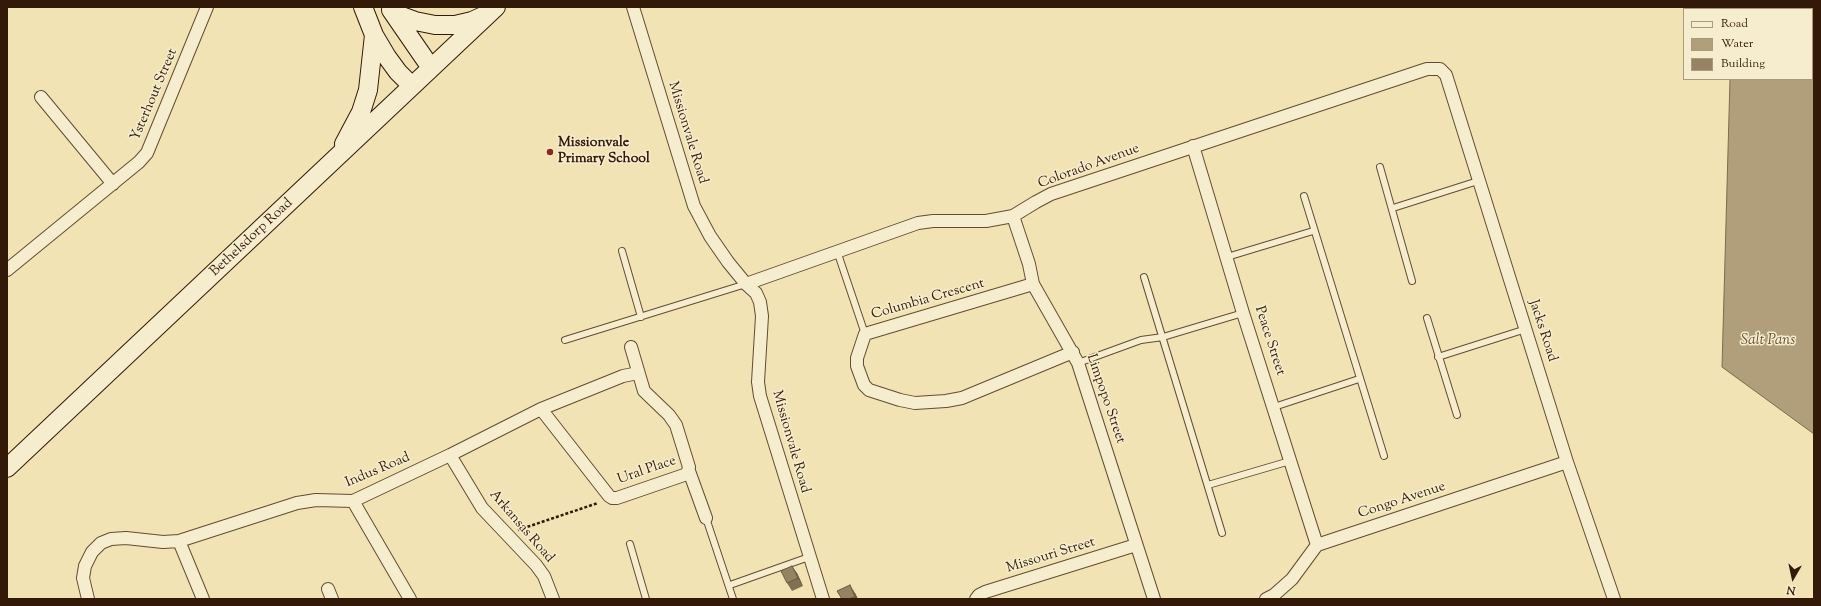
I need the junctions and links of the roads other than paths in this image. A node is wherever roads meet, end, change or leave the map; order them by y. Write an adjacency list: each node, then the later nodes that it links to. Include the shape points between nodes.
1 (207, 7): 15 (street, Ysterhout Street, via 147,153)
2 (364, 7): 6 (main road)
3 (633, 7): 26 (street, Missionvale Road, via 694,206 710,236)
4 (391, 10): 5 (main road, via 415,21 435,25 455,25 472,21); 7 (main road)
5 (493, 10): 7 (main road, Bethelsdorp Road)
6 (374, 35): 9 (main road, via 390,62); 12 (main road, via 368,90 361,112)
7 (431, 68): 9 (main road, Bethelsdorp Road)
8 (1443, 71): 11 (street, Colorado Avenue, via 1427,69); 14 (street, Jacks Road)
9 (412, 86): 12 (main road, Bethelsdorp Road)
10 (41, 97): 15 (street)
11 (1193, 146): 18 (street, Colorado Avenue, via 1051,194); 22 (street, Peace Street)
12 (334, 162): 48 (main road, Bethelsdorp Road)
13 (1380, 167): 17 (lane)
14 (1478, 181): 17 (lane); 31 (street, Jacks Road)
15 (113, 184): 23 (street, Ysterhout Street)
16 (1304, 196): 19 (lane)
17 (1393, 208): 25 (lane)
18 (1013, 216): 21 (street, Colorado Avenue, via 986,221 918,223); 27 (street, Limpopo Street)
19 (1313, 231): 22 (lane); 40 (lane)
20 (622, 251): 29 (lane)
21 (837, 251): 26 (street, Colorado Avenue); 32 (lane)
22 (1227, 258): 28 (street, Peace Street)
23 (7, 270)
24 (1144, 277): 33 (lane)
25 (1412, 281)
26 (746, 284): 29 (lane); 58 (street, Missionvale Road, via 756,293 760,302 760,396)
27 (1033, 284): 32 (street, Columbia Crescent); 36 (street, Limpopo Street)
28 (1243, 313): 33 (lane); 41 (street, Peace Street)
29 (642, 317): 34 (lane)
30 (1427, 318): 37 (lane)
31 (1526, 329): 37 (lane); 47 (street, Jacks Road)
32 (865, 334): 36 (street, Columbia Crescent, via 857,358 857,366 864,385 882,395 915,403 962,398)
33 (1162, 337): 38 (lane, via 1141,340); 50 (lane)
34 (565, 340)
35 (631, 347): 39 (street, Ural Place)
36 (1072, 352): 38 (street, Limpopo Street)
37 (1438, 357): 43 (lane)
38 (1078, 364): 56 (street, Limpopo Street)
39 (638, 373): 42 (street, Indus Road, via 623,376); 49 (street, Ural Place, via 644,391 676,425)
40 (1359, 379): 41 (lane); 45 (lane)
41 (1274, 407): 46 (street, Peace Street)
42 (541, 409): 44 (street, Indus Road); 49 (street, Ural Place, via 612,498 684,476)
43 (1457, 415)
44 (450, 455): 51 (street, Indus Road); 63 (street, Arkansas Road, via 482,508 544,576)
45 (1384, 456)
46 (1290, 461): 50 (lane); 57 (street, Peace Street)
47 (1567, 462): 57 (street, Congo Avenue); 70 (street, Jacks Road)
48 (7, 468)
49 (689, 470): 52 (street)
50 (1208, 485): 53 (lane)
51 (353, 501): 54 (street, Indus Road, via 316,500 297,503); 62 (street)
52 (706, 518): 59 (lane)
53 (1222, 533)
54 (179, 540): 60 (street, Indus Road, via 162,542 126,538 100,543 85,566 83,578); 61 (street)
55 (630, 544): 64 (lane)
56 (1136, 545): 67 (street, Missouri Street, via 985,592); 68 (street, Limpopo Street)
57 (1317, 545): 69 (street, via 1292,579)
58 (809, 558): 59 (lane); 66 (street, Missionvale Road)
59 (730, 585): 65 (lane)
60 (88, 599)
61 (203, 599)
62 (410, 599)
63 (553, 599)
64 (646, 599)
65 (733, 599)
66 (823, 599)
67 (976, 599)
68 (1154, 599)
69 (1266, 599)
70 (1614, 599)

